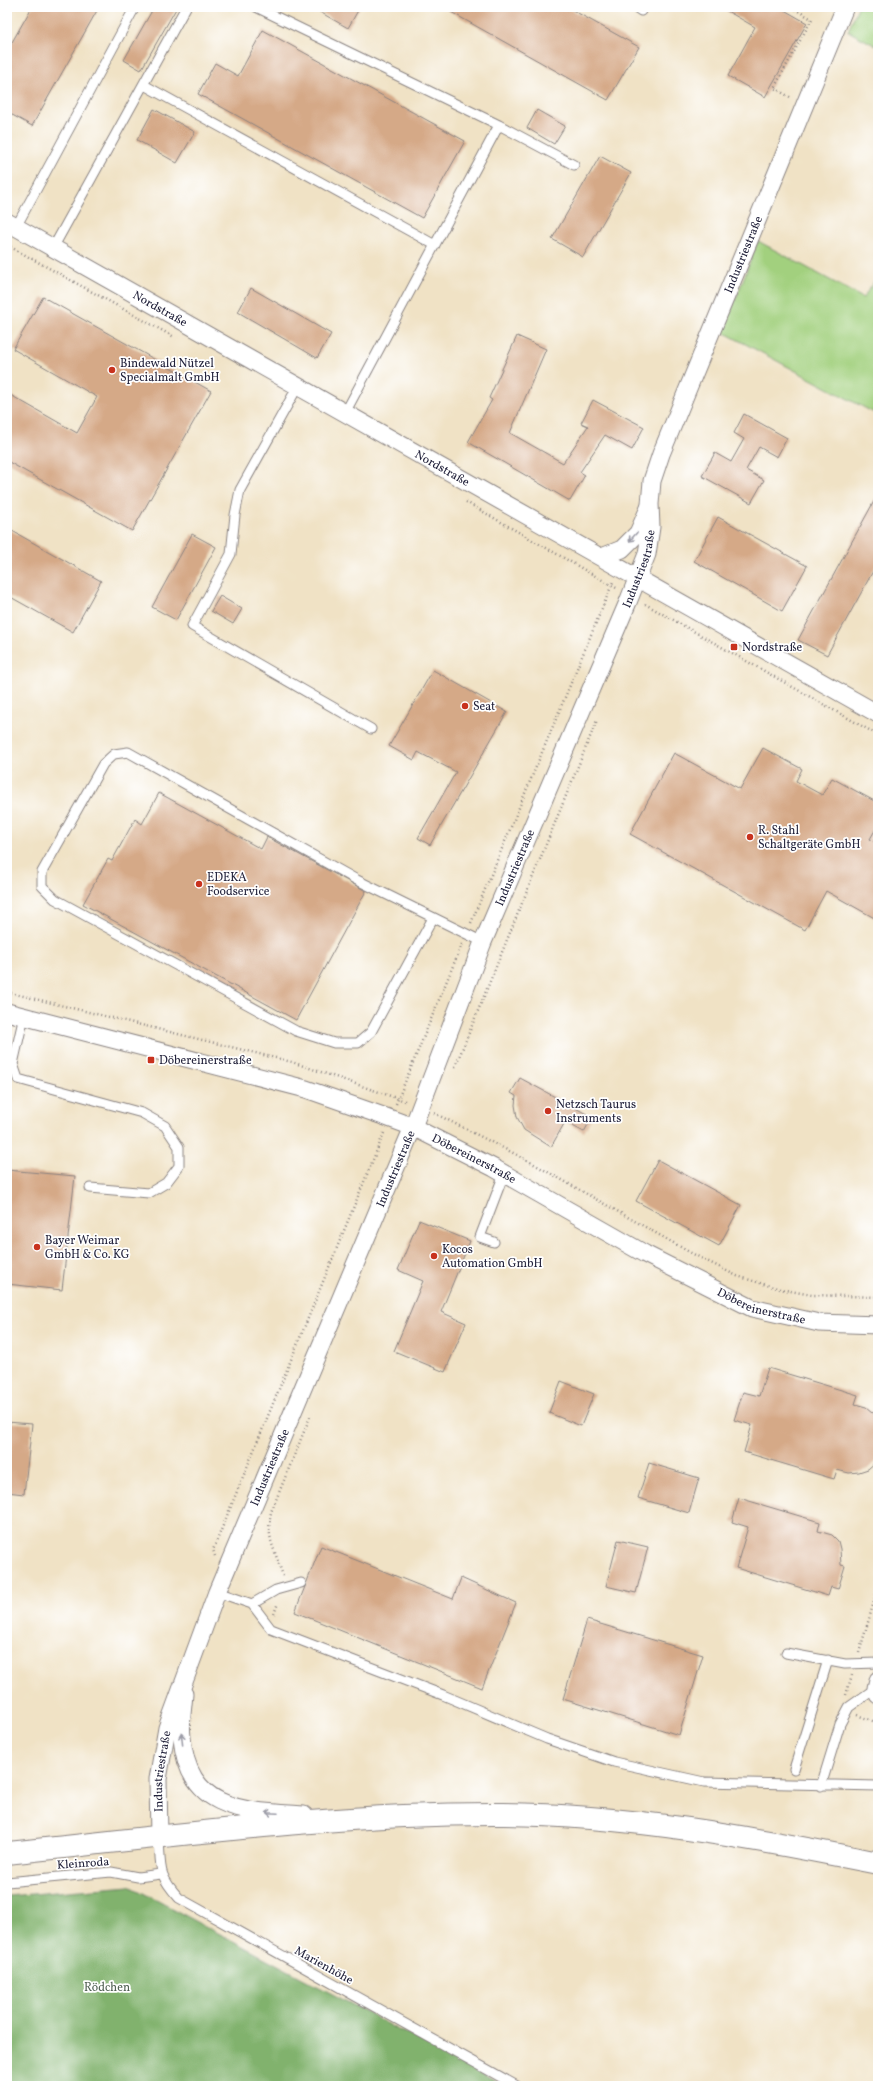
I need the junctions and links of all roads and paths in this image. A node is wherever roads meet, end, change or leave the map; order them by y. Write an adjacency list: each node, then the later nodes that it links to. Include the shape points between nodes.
1 (135, 7): 14 (lane)
2 (186, 7): 10 (lane)
3 (256, 7): 12 (lane)
4 (635, 7): 5 (lane, via 641,11)
5 (643, 7)
6 (799, 7): 9 (path)
7 (845, 7): 11 (street, Industriestraße)
8 (793, 8): 9 (path)
9 (797, 11): 11 (path, via 812,19 774,88)
10 (144, 85): 16 (lane); 17 (lane)
11 (805, 104): 22 (street, Industriestraße, via 661,454 652,481)
12 (499, 125): 13 (lane); 16 (lane)
13 (574, 165)
14 (12, 224): 17 (street, Nordstraße)
15 (7, 245): 18 (path)
16 (435, 245): 20 (lane)
17 (53, 248): 19 (street, Nordstraße)
18 (180, 340)
19 (298, 386): 20 (street, Nordstraße); 32 (lane, via 240,490 231,554 192,626)
20 (345, 413): 23 (street, Nordstraße)
21 (464, 501): 26 (path)
22 (650, 504): 23 (street, Industriestraße, one-way to 23, via 638,532 622,549); 25 (street, Industriestraße, via 652,527 647,554)
23 (602, 557): 24 (street, Nordstraße)
24 (619, 568): 25 (street, Nordstraße); 26 (path)
25 (637, 578): 27 (street, Nordstraße); 28 (street, Industriestraße)
26 (611, 585): 28 (path); 35 (path)
27 (652, 586): 28 (path); 31 (street, Nordstraße)
28 (638, 600): 29 (path); 33 (path); 36 (street, Industriestraße)
29 (642, 611)
30 (600, 714): 39 (path)
31 (878, 714)
32 (371, 729)
33 (878, 735)
34 (434, 918): 34 (lane, via 371,1032 358,1043 334,1043 296,1031 55,898 42,886 42,872 103,764 114,754 128,752 357,880); 35 (lane)
35 (466, 934): 36 (lane); 41 (path)
36 (483, 942): 42 (street, Industriestraße)
37 (7, 1012): 38 (street, Döbereinerstraße)
38 (24, 1016): 41 (street, Döbereinerstraße, via 306,1088); 44 (lane, via 12,1064 18,1079 142,1113 165,1126 179,1147 179,1166 166,1183 149,1194)
39 (452, 1073)
40 (438, 1107): 42 (path)
41 (390, 1119): 42 (street, Döbereinerstraße); 48 (path, via 213,1550)
42 (420, 1130): 43 (street, Döbereinerstraße); 52 (street, Industriestraße)
43 (504, 1174): 45 (lane, via 480,1237); 46 (street, Döbereinerstraße, via 645,1254 752,1308 819,1323)
44 (90, 1188)
45 (494, 1242)
46 (878, 1325)
47 (311, 1416): 50 (path, via 272,1512 269,1528 282,1570)
48 (217, 1562)
49 (301, 1583): 50 (lane)
50 (284, 1588): 53 (lane); 54 (path, via 272,1619)
51 (878, 1588): 57 (path)
52 (217, 1592): 53 (lane); 59 (street, Industriestraße)
53 (252, 1604): 54 (lane)
54 (267, 1624): 64 (lane, via 271,1629 443,1695 547,1739 614,1762 704,1782)
55 (786, 1653): 56 (lane)
56 (828, 1660): 57 (lane, via 845,1664); 63 (lane)
57 (856, 1663): 58 (lane); 61 (path, via 845,1698)
58 (878, 1663)
59 (185, 1676): 66 (street, one-way to 59, via 236,1809 204,1790 188,1768 182,1742); 67 (street, Industriestraße, via 161,1755 157,1805)
60 (877, 1687): 61 (lane)
61 (849, 1707): 62 (path, via 859,1716); 64 (lane, via 840,1724)
62 (878, 1723)
63 (794, 1770)
64 (821, 1786): 65 (lane)
65 (878, 1786)
66 (352, 1818): 67 (main road); 69 (main road, via 504,1814 617,1820 720,1834)
67 (159, 1837): 68 (main road); 70 (lane)
68 (7, 1853)
69 (878, 1863)
70 (161, 1874): 71 (lane, Kleinroda, via 138,1877 111,1872); 72 (lane, Marienhöhe, via 165,1883 179,1898)
71 (7, 1882)
72 (516, 2086)

